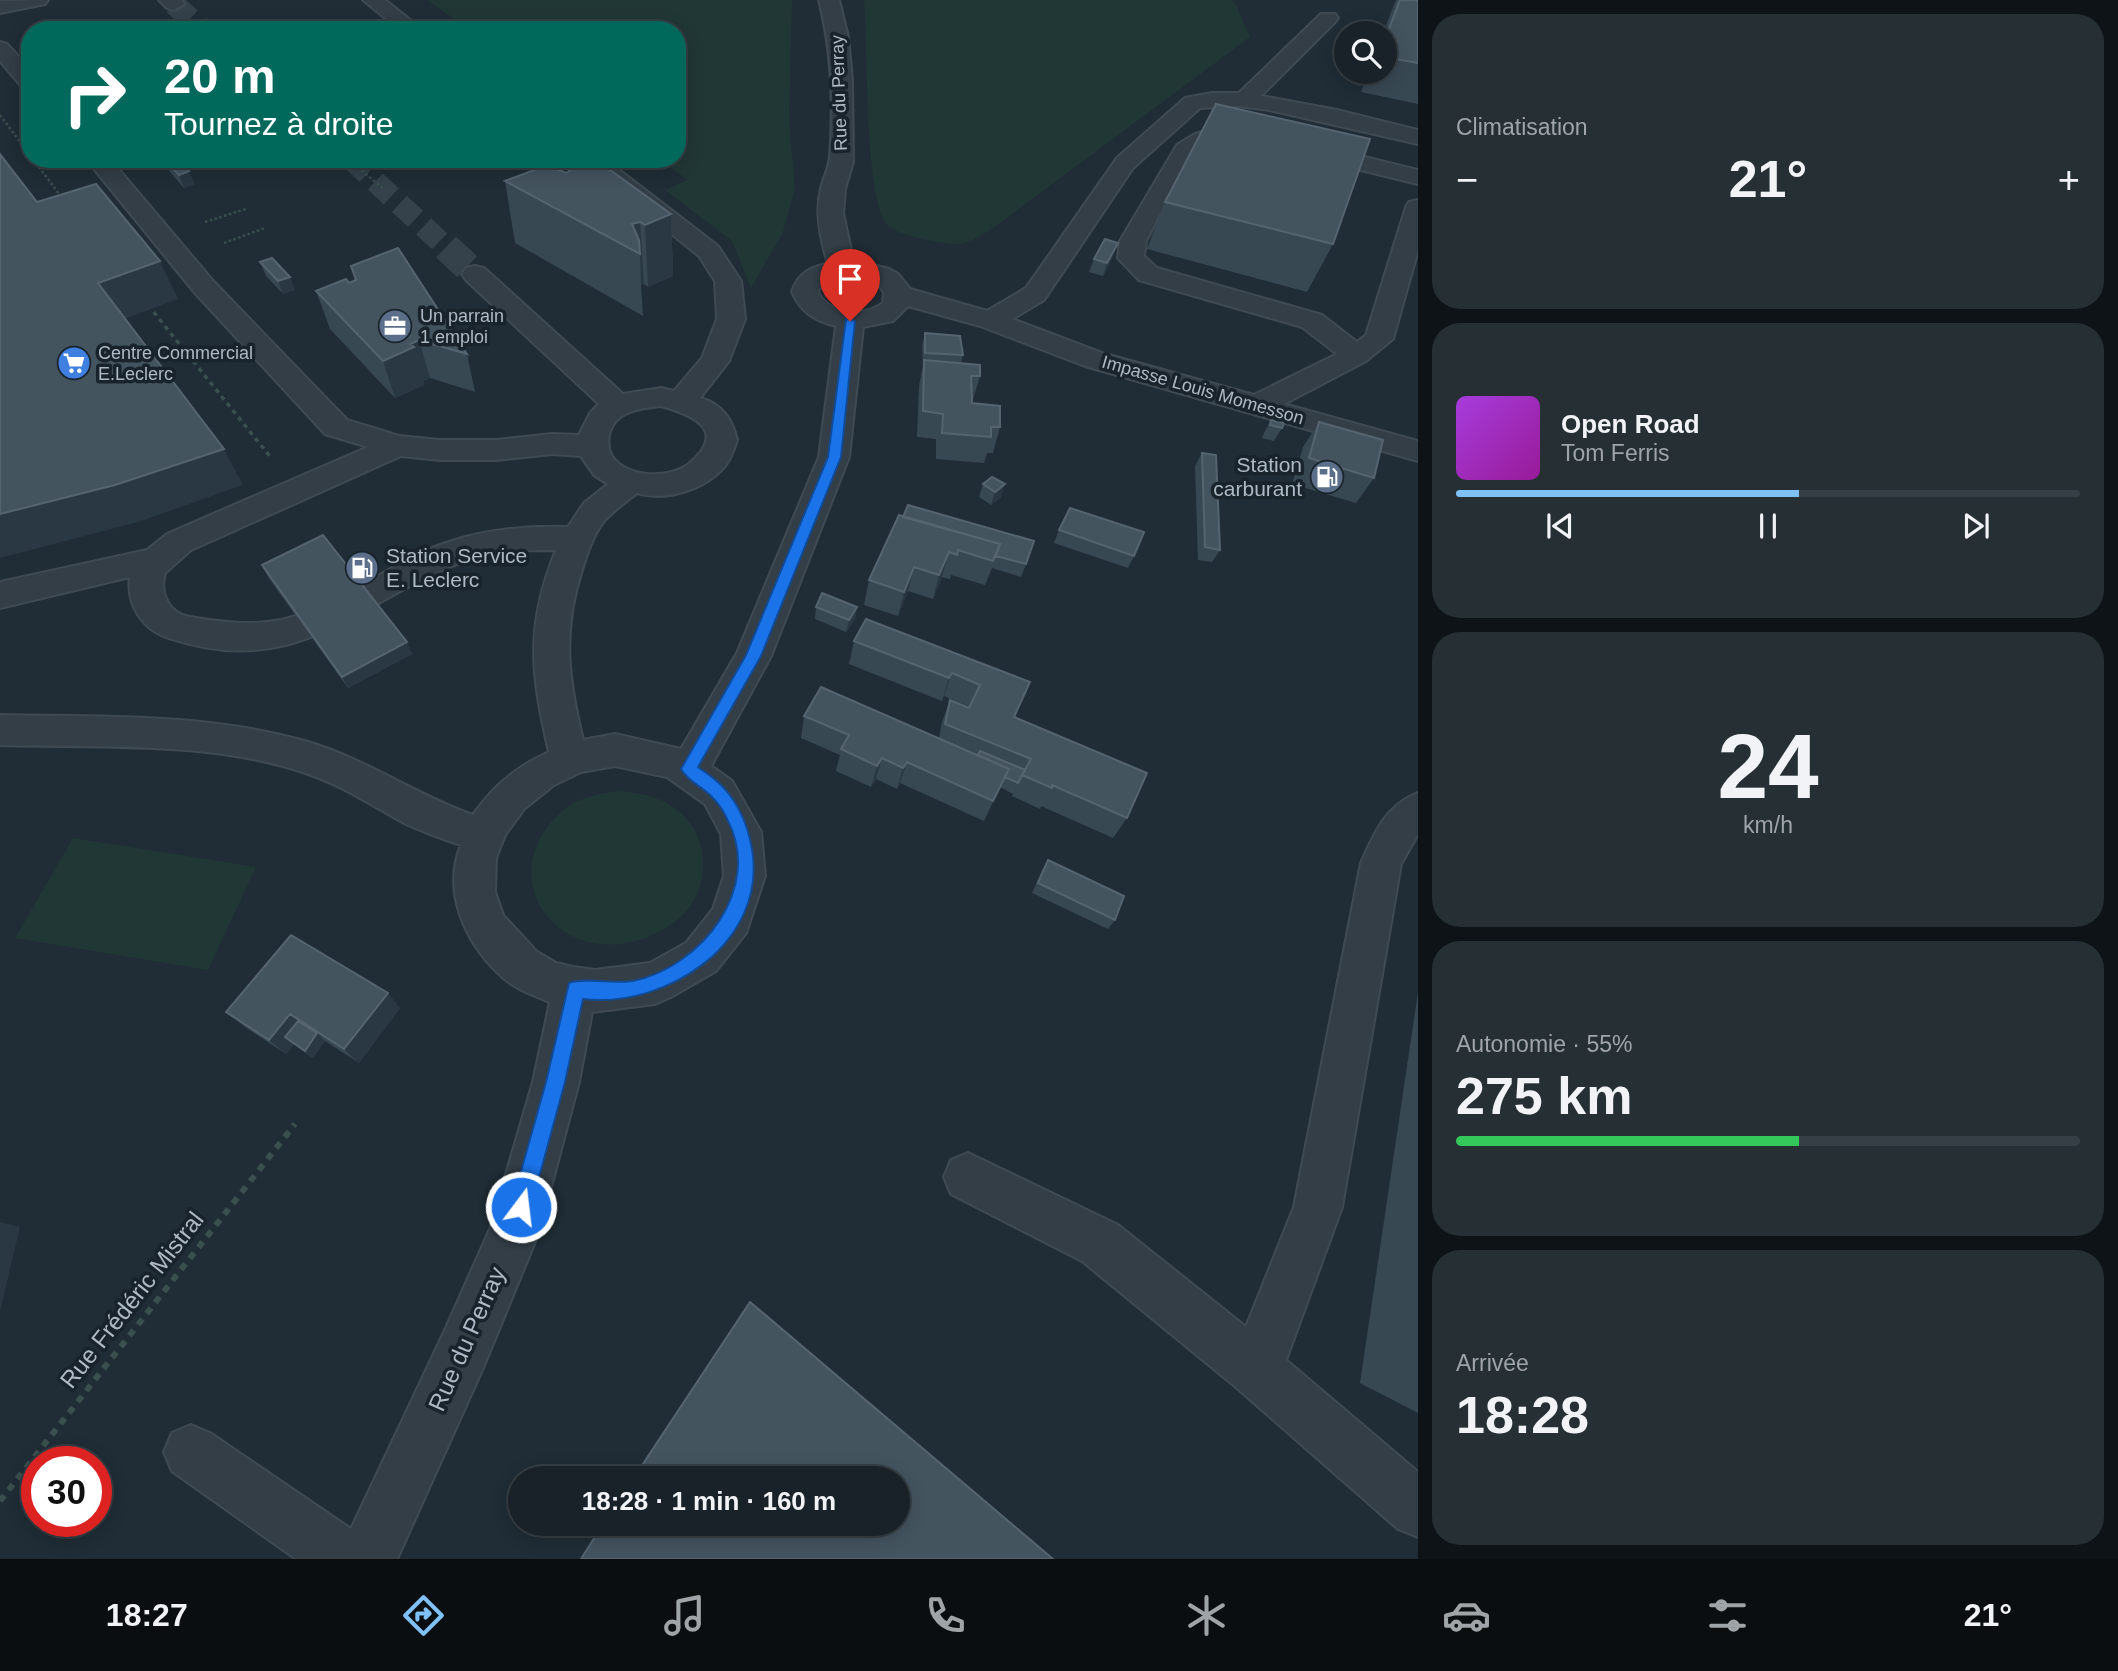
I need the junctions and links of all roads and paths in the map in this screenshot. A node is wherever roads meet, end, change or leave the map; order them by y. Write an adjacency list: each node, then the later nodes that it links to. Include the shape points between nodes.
1 (38, 0): 4 (street)
2 (373, 0): 6 (street)
3 (829, 0): 27 (street, Rue du Perray, via 838,28 842,139 830,231)
4 (0, 7)
5 (1328, 18): 9 (street)
6 (401, 21)
7 (0, 48): 8 (street)
8 (21, 72)
9 (1245, 99): 11 (street); 31 (street, via 1203,98 1193,103 1125,163 1035,294)
10 (0, 115): 13 (path)
11 (1418, 136)
12 (1268, 141): 33 (street, via 1229,132 1185,150 1133,241 1131,258 1148,274 1312,321)
13 (21, 143)
14 (1293, 147): 19 (street)
15 (40, 168): 21 (path)
16 (105, 168): 37 (street, via 204,287 336,427)
17 (359, 168): 20 (path)
18 (602, 168): 34 (street, via 709,251 728,281 732,319 715,361)
19 (1418, 177)
20 (386, 190)
21 (62, 198)
22 (1418, 207): 33 (street, via 1379,339)
23 (246, 209): 24 (path)
24 (205, 222)
25 (265, 228): 26 (path)
26 (224, 243)
27 (842, 268): 29 (street, via 885,277); 32 (street, via 809,281 806,298 822,314)
28 (475, 274): 35 (street)
29 (897, 294): 31 (street, Impasse Louis Momesson); 32 (street, via 890,311)
30 (156, 300): 40 (path, via 147,304)
31 (990, 320): 36 (street, Impasse Louis Momesson, via 1095,360)
32 (850, 321): 47 (street, via 834,457 753,656)
33 (1356, 355): 36 (street)
34 (682, 400): 35 (street, via 660,397); 41 (street, via 715,418 723,432 723,447 714,462 678,482)
35 (619, 405): 38 (street, via 597,424)
36 (1258, 405): 39 (street, Impasse Louis Momesson)
37 (398, 446): 38 (street, via 496,450 552,444); 43 (street, via 179,542)
38 (592, 446): 41 (street, via 604,467)
39 (1418, 451)
40 (276, 463)
41 (632, 481): 42 (street, via 592,514)
42 (578, 539): 43 (street, via 531,537 442,556 297,630 257,637 186,631 159,619 147,601 145,579); 46 (street, via 556,602 550,656)
43 (154, 561): 44 (street)
44 (0, 595)
45 (0, 730): 49 (street, via 181,735 258,746 353,774 421,812)
46 (569, 758): 47 (street, via 632,751); 49 (street, via 542,770 514,791 495,812)
47 (689, 769): 50 (street, via 718,792 740,830 746,872 736,911 710,948 665,979 624,990)
48 (1418, 810): 53 (street, via 1401,824 1381,863 1318,1208)
49 (483, 836): 50 (street, via 476,890 492,934 521,966 545,980)
50 (576, 989): 58 (street, Rue du Perray, via 556,1082 514,1232)
51 (295, 1124): 55 (path, Rue Frédéric Mistral)
52 (968, 1177): 53 (street, via 1100,1243)
53 (1256, 1369): 56 (street)
54 (191, 1452): 57 (street)
55 (0, 1501)
56 (1418, 1509)
57 (345, 1559)
58 (367, 1559)

